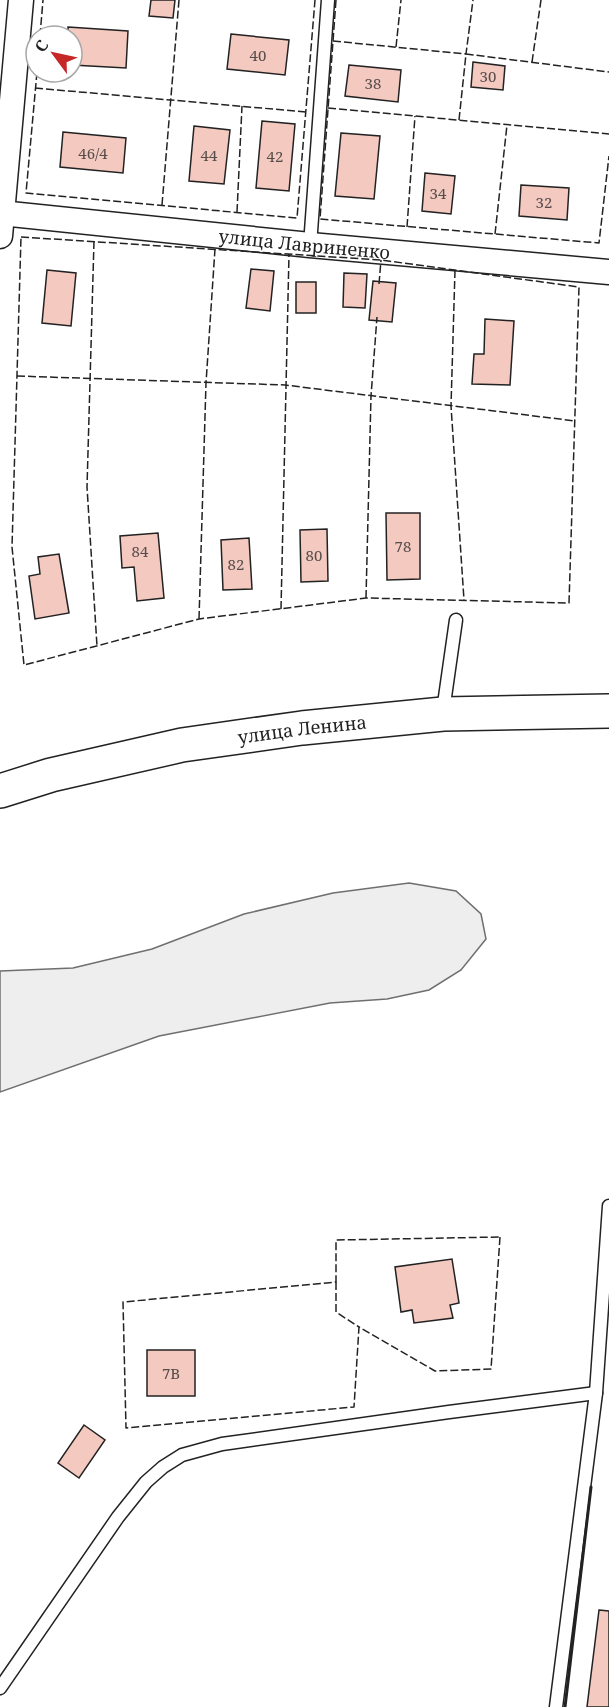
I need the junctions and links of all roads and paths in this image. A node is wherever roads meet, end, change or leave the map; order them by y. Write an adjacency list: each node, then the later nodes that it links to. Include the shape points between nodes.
1 (21, 0): 3 (street)
2 (328, 0): 4 (lane)
3 (0, 221): 4 (street, улица Лавриненко)
4 (310, 245): 5 (street, улица Лавриненко)
5 (609, 272)
6 (456, 620): 8 (lane)
7 (609, 711): 8 (main road, улица Ленина)
8 (443, 714): 9 (main road, улица Ленина, via 182,745 51,775)
9 (0, 791)
10 (609, 1206): 11 (lane)
11 (596, 1394): 12 (lane, via 222,1444 182,1455 146,1482 125,1508); 13 (lane)
12 (0, 1689)
13 (556, 1707)

